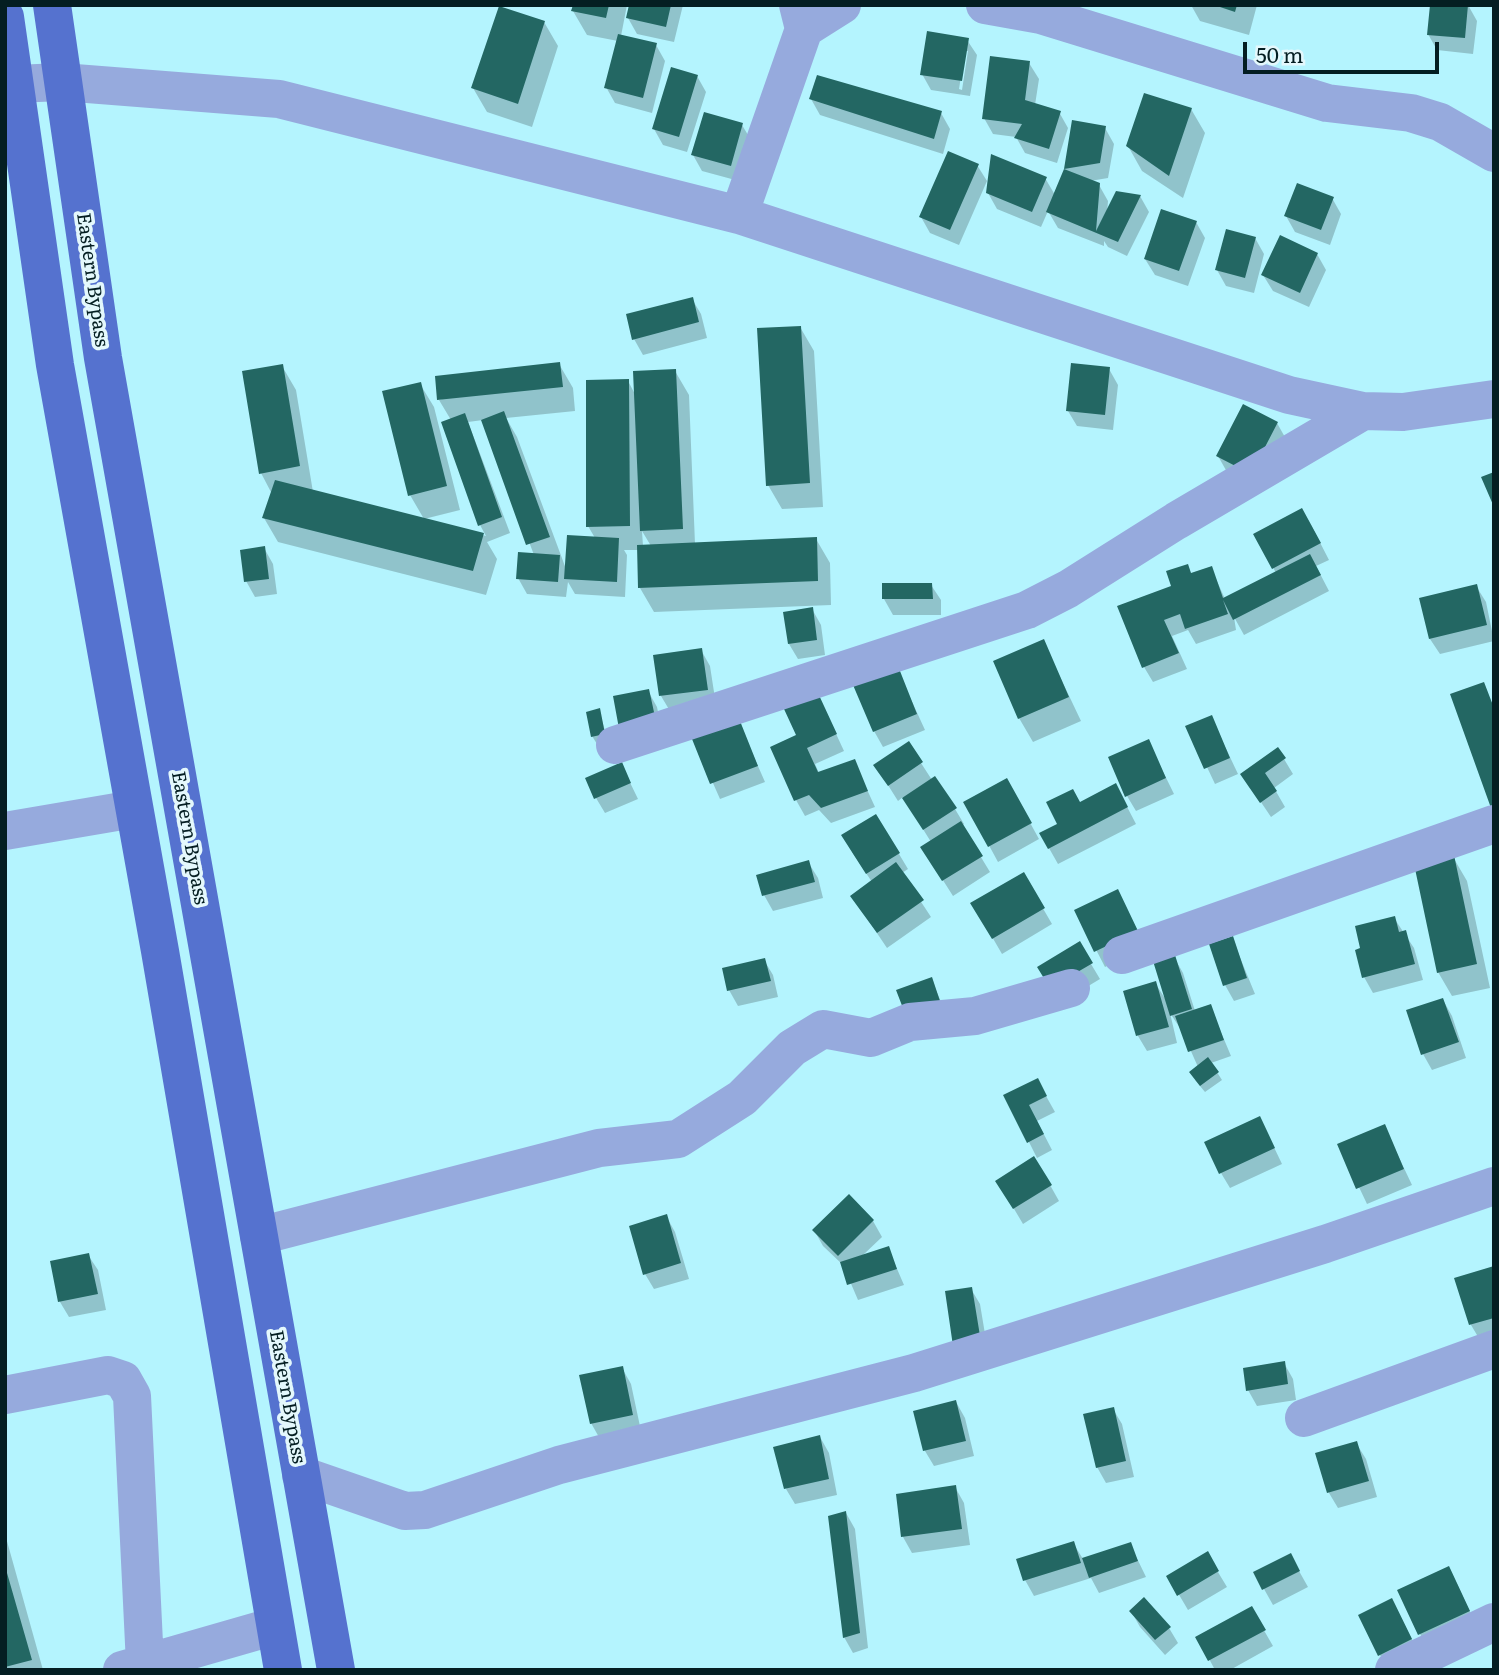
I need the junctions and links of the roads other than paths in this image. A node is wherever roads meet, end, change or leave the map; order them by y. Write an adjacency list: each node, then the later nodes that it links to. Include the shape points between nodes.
1 (52, 5): 6 (main road, Eastern Bypass)
2 (842, 5): 5 (street)
3 (985, 5): 8 (street, via 1041,15 1327,103 1411,113 1440,122)
4 (5, 17): 7 (main road)
5 (801, 17): 9 (street)
6 (62, 82): 7 (street); 9 (street, via 279,99); 19 (main road, Eastern Bypass, via 103,358)
7 (14, 84): 13 (main road, via 55,365)
8 (1494, 153)
9 (738, 215): 11 (street, via 1289,395)
10 (1494, 399): 11 (street, via 1403,412)
11 (1363, 411): 12 (street, via 1027,610)
12 (615, 745)
13 (134, 810): 15 (street); 25 (main road)
14 (1494, 824): 16 (street)
15 (5, 831)
16 (1122, 955)
17 (1071, 988): 19 (street, via 975,1016 910,1022 871,1038 823,1029 792,1048 742,1098 678,1139 599,1148)
18 (1494, 1186): 23 (street, via 914,1373 559,1465 425,1510 405,1511)
19 (259, 1236): 23 (main road, Eastern Bypass)
20 (1494, 1349): 22 (street)
21 (5, 1395): 26 (street, via 108,1375 123,1380 132,1396)
22 (1304, 1418)
23 (301, 1475): 28 (main road, Eastern Bypass)
24 (1494, 1622): 29 (street)
25 (275, 1626): 26 (street); 27 (main road)
26 (134, 1667)
27 (282, 1670)
28 (335, 1670)
29 (1394, 1670)

